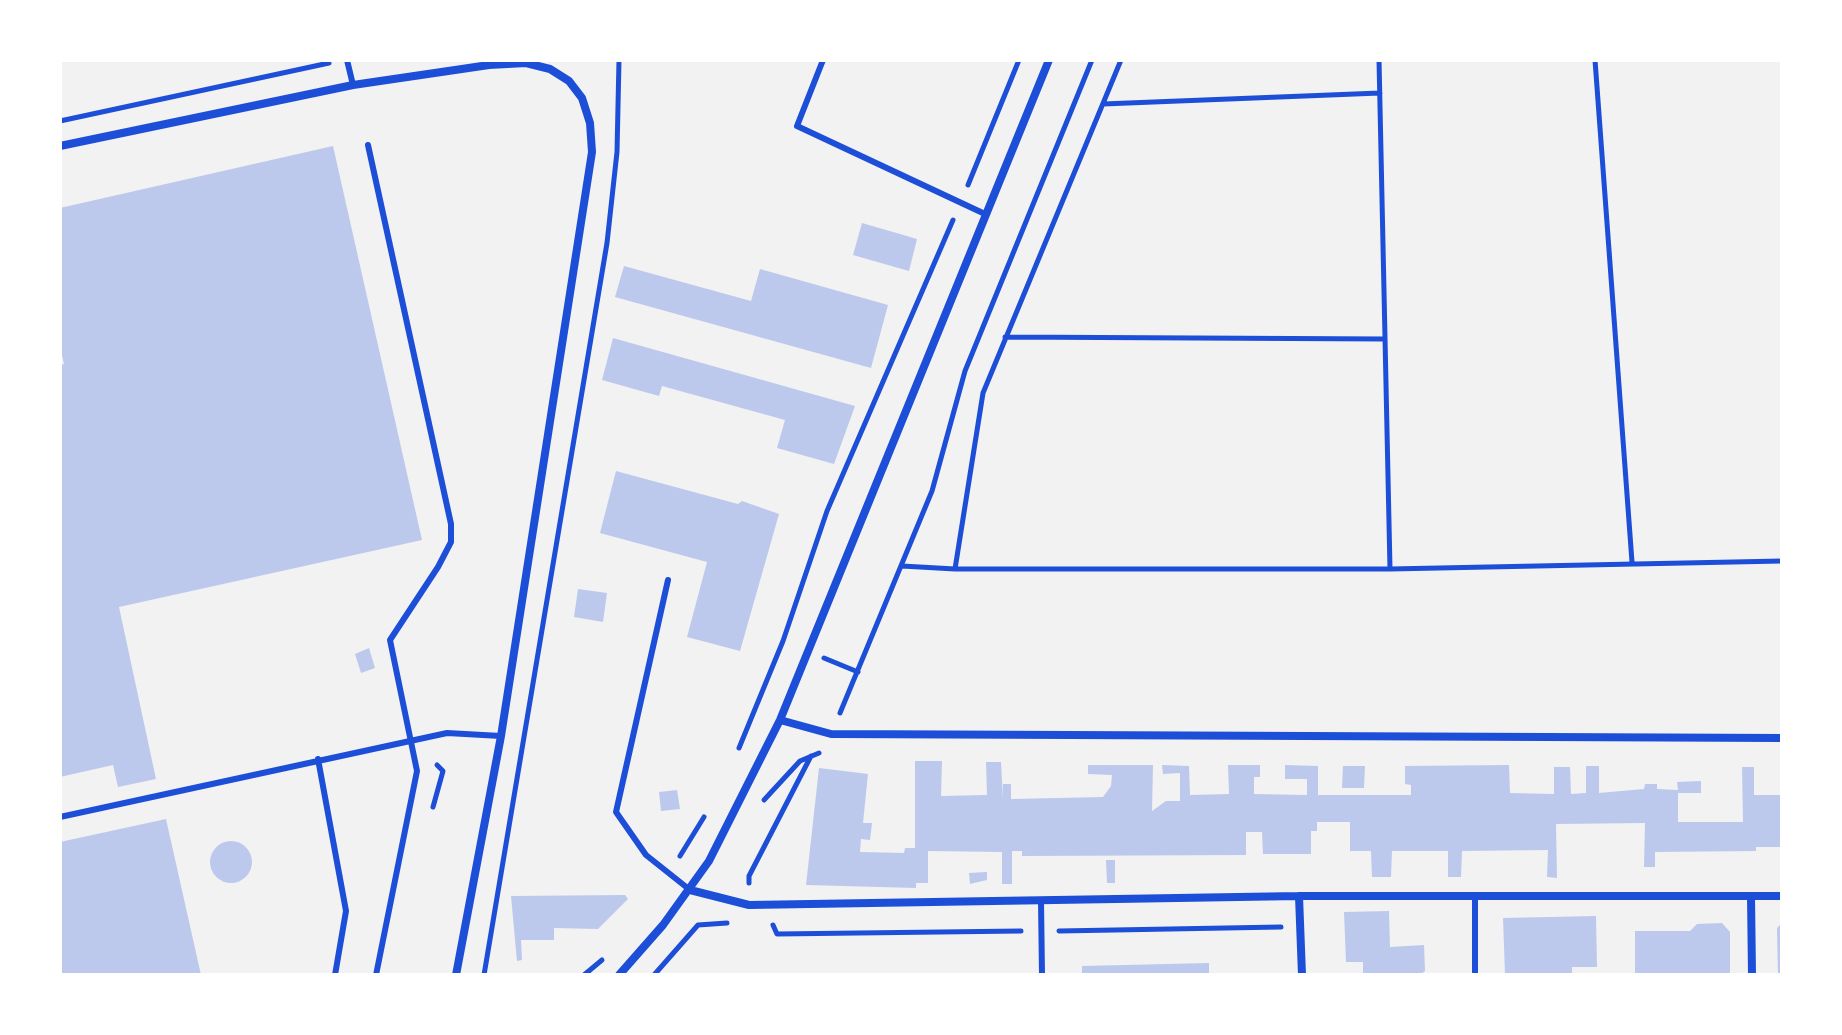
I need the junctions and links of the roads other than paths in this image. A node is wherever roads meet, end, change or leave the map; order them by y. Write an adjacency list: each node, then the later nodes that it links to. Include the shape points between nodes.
1 (347, 60): 4 (lane)
2 (823, 60): 7 (lane, via 797,126)
3 (1049, 60): 7 (street)
4 (353, 85): 6 (street); 10 (street, via 526,63 569,81 582,98 590,123 592,152)
5 (368, 145): 12 (lane, via 451,524 451,542 438,567 390,640)
6 (60, 146)
7 (985, 214): 9 (street)
8 (668, 580): 15 (lane, via 616,812 646,855)
9 (780, 720): 11 (street, via 831,734); 15 (street, via 726,832)
10 (501, 736): 12 (lane, via 447,733); 23 (street)
11 (1782, 738)
12 (412, 740): 13 (lane); 22 (lane, via 417,771)
13 (318, 759): 14 (lane); 21 (lane, via 346,911)
14 (60, 817)
15 (690, 890): 20 (street, via 749,905); 24 (street)
16 (1299, 896): 17 (street); 20 (street); 26 (street)
17 (1475, 896): 18 (street); 27 (lane)
18 (1751, 896): 19 (street); 28 (street)
19 (1782, 896)
20 (1041, 901): 25 (lane)
21 (335, 975)
22 (376, 975)
23 (456, 975)
24 (619, 975)
25 (1042, 975)
26 (1302, 975)
27 (1475, 975)
28 (1752, 975)

